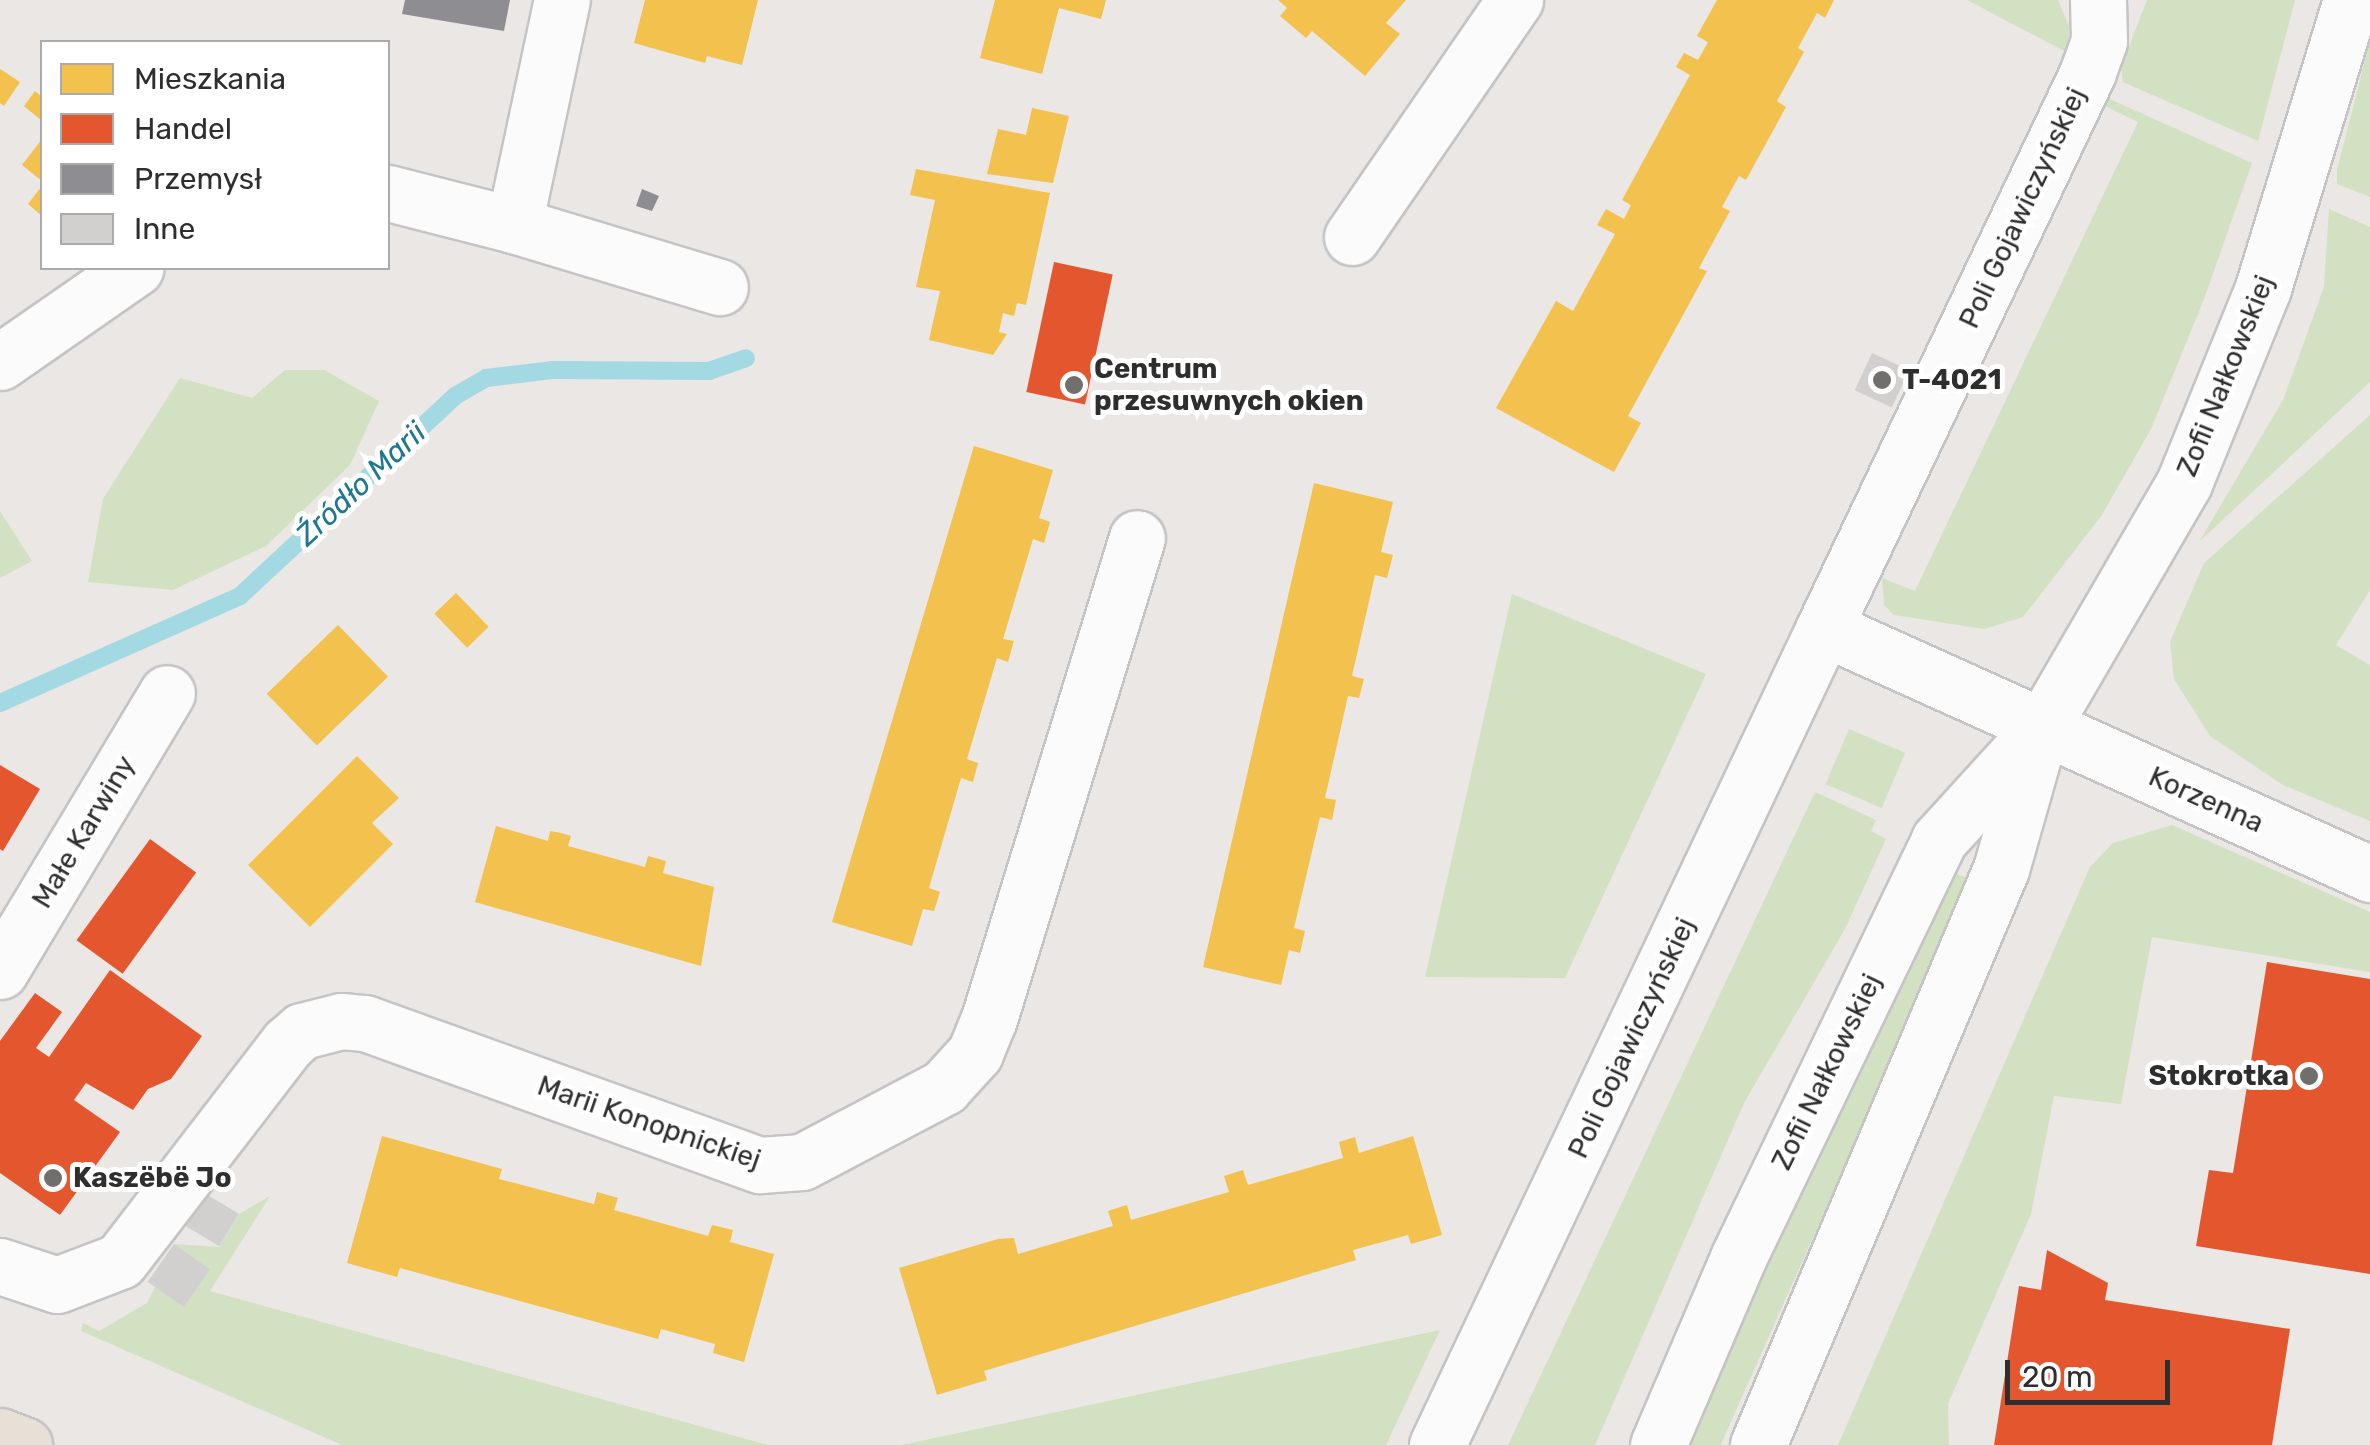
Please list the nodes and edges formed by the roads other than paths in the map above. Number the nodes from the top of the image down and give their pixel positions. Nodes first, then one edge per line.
1 (562, 0) edge
2 (1515, 0) edge
3 (2098, 0) edge
4 (2351, 0) edge
5 (390, 194) edge
6 (514, 225) junction
7 (1352, 237) dead end
8 (132, 270) edge
9 (720, 287) dead end
10 (0, 362) edge
11 (1137, 538) dead end
12 (1824, 628) junction
13 (167, 693) dead end
14 (2042, 727) junction
15 (2370, 874) edge
16 (0, 971) edge
17 (0, 1266) edge
18 (0, 1436) edge
19 (24, 1445) edge
20 (1437, 1445) edge
21 (1658, 1445) edge
22 (1758, 1445) edge

1 - 6 street
2 - 7 street
3 - 12 street, Poli Gojawiczyńskiej
4 - 14 street, Zofii Nałkowskiej
5 - 6 street
6 - 9 street
8 - 10 street
11 - 17 street, Marii Konopnickiej
12 - 14 street
12 - 20 street, Poli Gojawiczyńskiej
13 - 16 street, Małe Karwiny
14 - 15 street, Korzenna
14 - 21 street, Zofii Nałkowskiej
14 - 22 street, Zofii Nałkowskiej
18 - 19 main road

